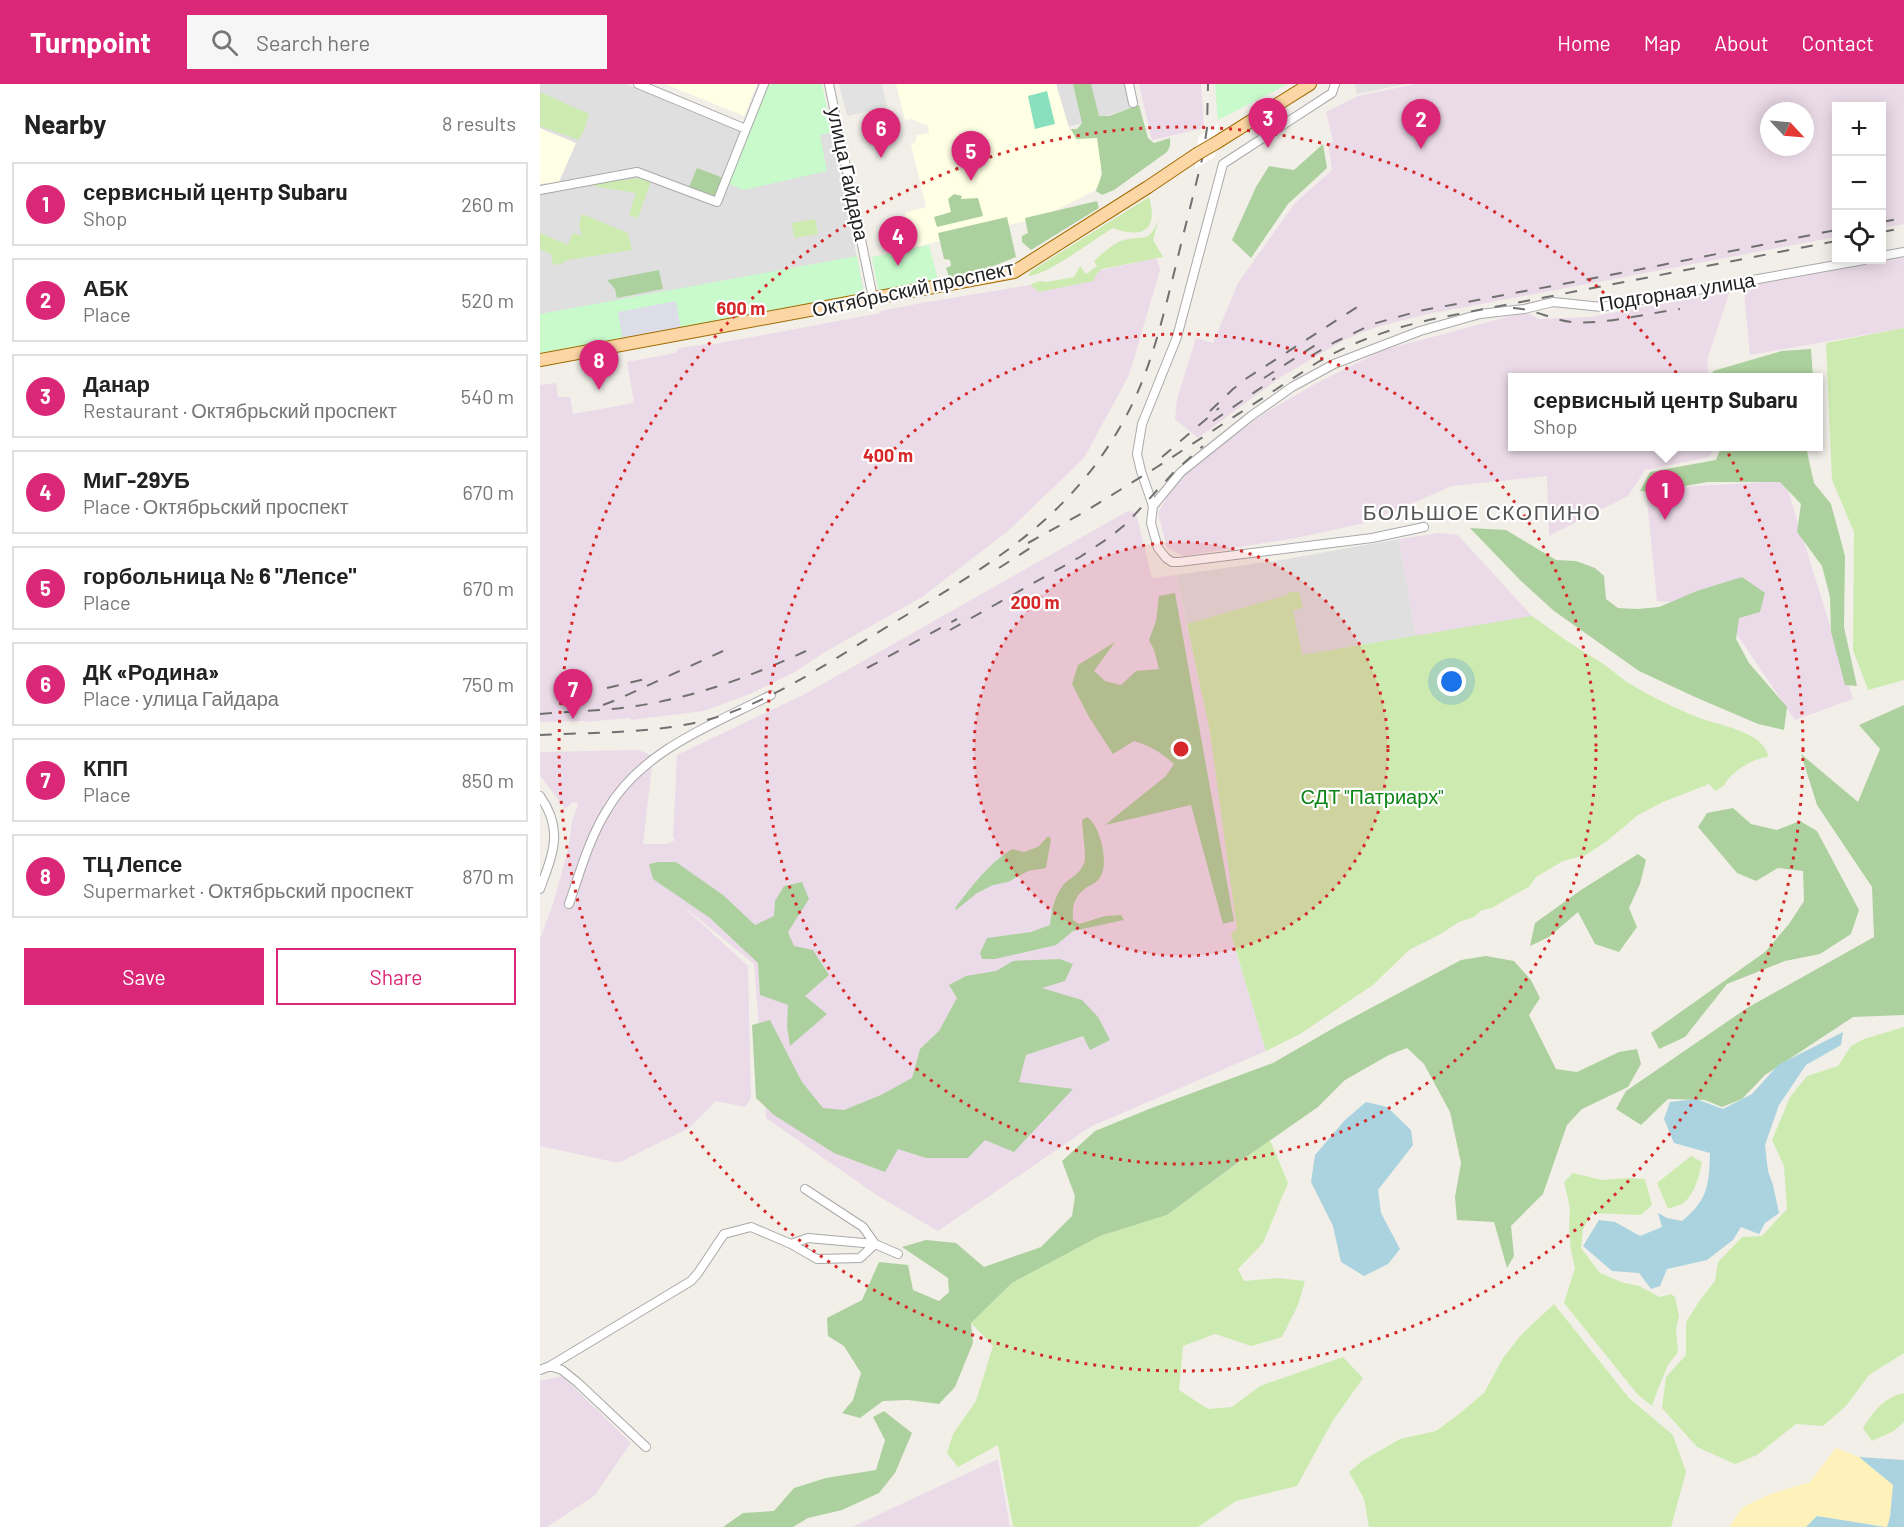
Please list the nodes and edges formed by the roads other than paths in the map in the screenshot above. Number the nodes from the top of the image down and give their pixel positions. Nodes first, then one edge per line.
1 (638, 84) edge
2 (764, 84) edge
3 (829, 84) edge
4 (1129, 84) edge
5 (1310, 84) edge
6 (1335, 84) edge
7 (1133, 103) dead end
8 (746, 129) junction
9 (540, 190) edge
10 (1904, 252) edge
11 (1886, 255) edge
12 (1842, 264) edge
13 (873, 298) junction
14 (540, 360) edge
15 (1153, 506) junction
16 (1424, 527) dead end
17 (771, 695) dead end
18 (540, 796) edge
19 (540, 889) edge
20 (569, 904) dead end
21 (805, 1189) dead end
22 (791, 1244) junction
23 (875, 1244) junction
24 (898, 1254) dead end
25 (550, 1366) junction
26 (540, 1370) edge
27 (646, 1447) dead end

1 - 8 street
2 - 8 street
3 - 13 street, улица Гайдара
4 - 7 street
5 - 13 main road, Октябрьский проспект, bridge
6 - 15 street
8 - 9 street
10 - 11 street
12 - 15 street, Подгорная улица
13 - 14 main road, Октябрьский проспект
15 - 16 street
17 - 20 street
18 - 19 street
21 - 23 street
22 - 23 street
22 - 23 street
22 - 25 street
23 - 24 street
25 - 26 street
25 - 27 street

